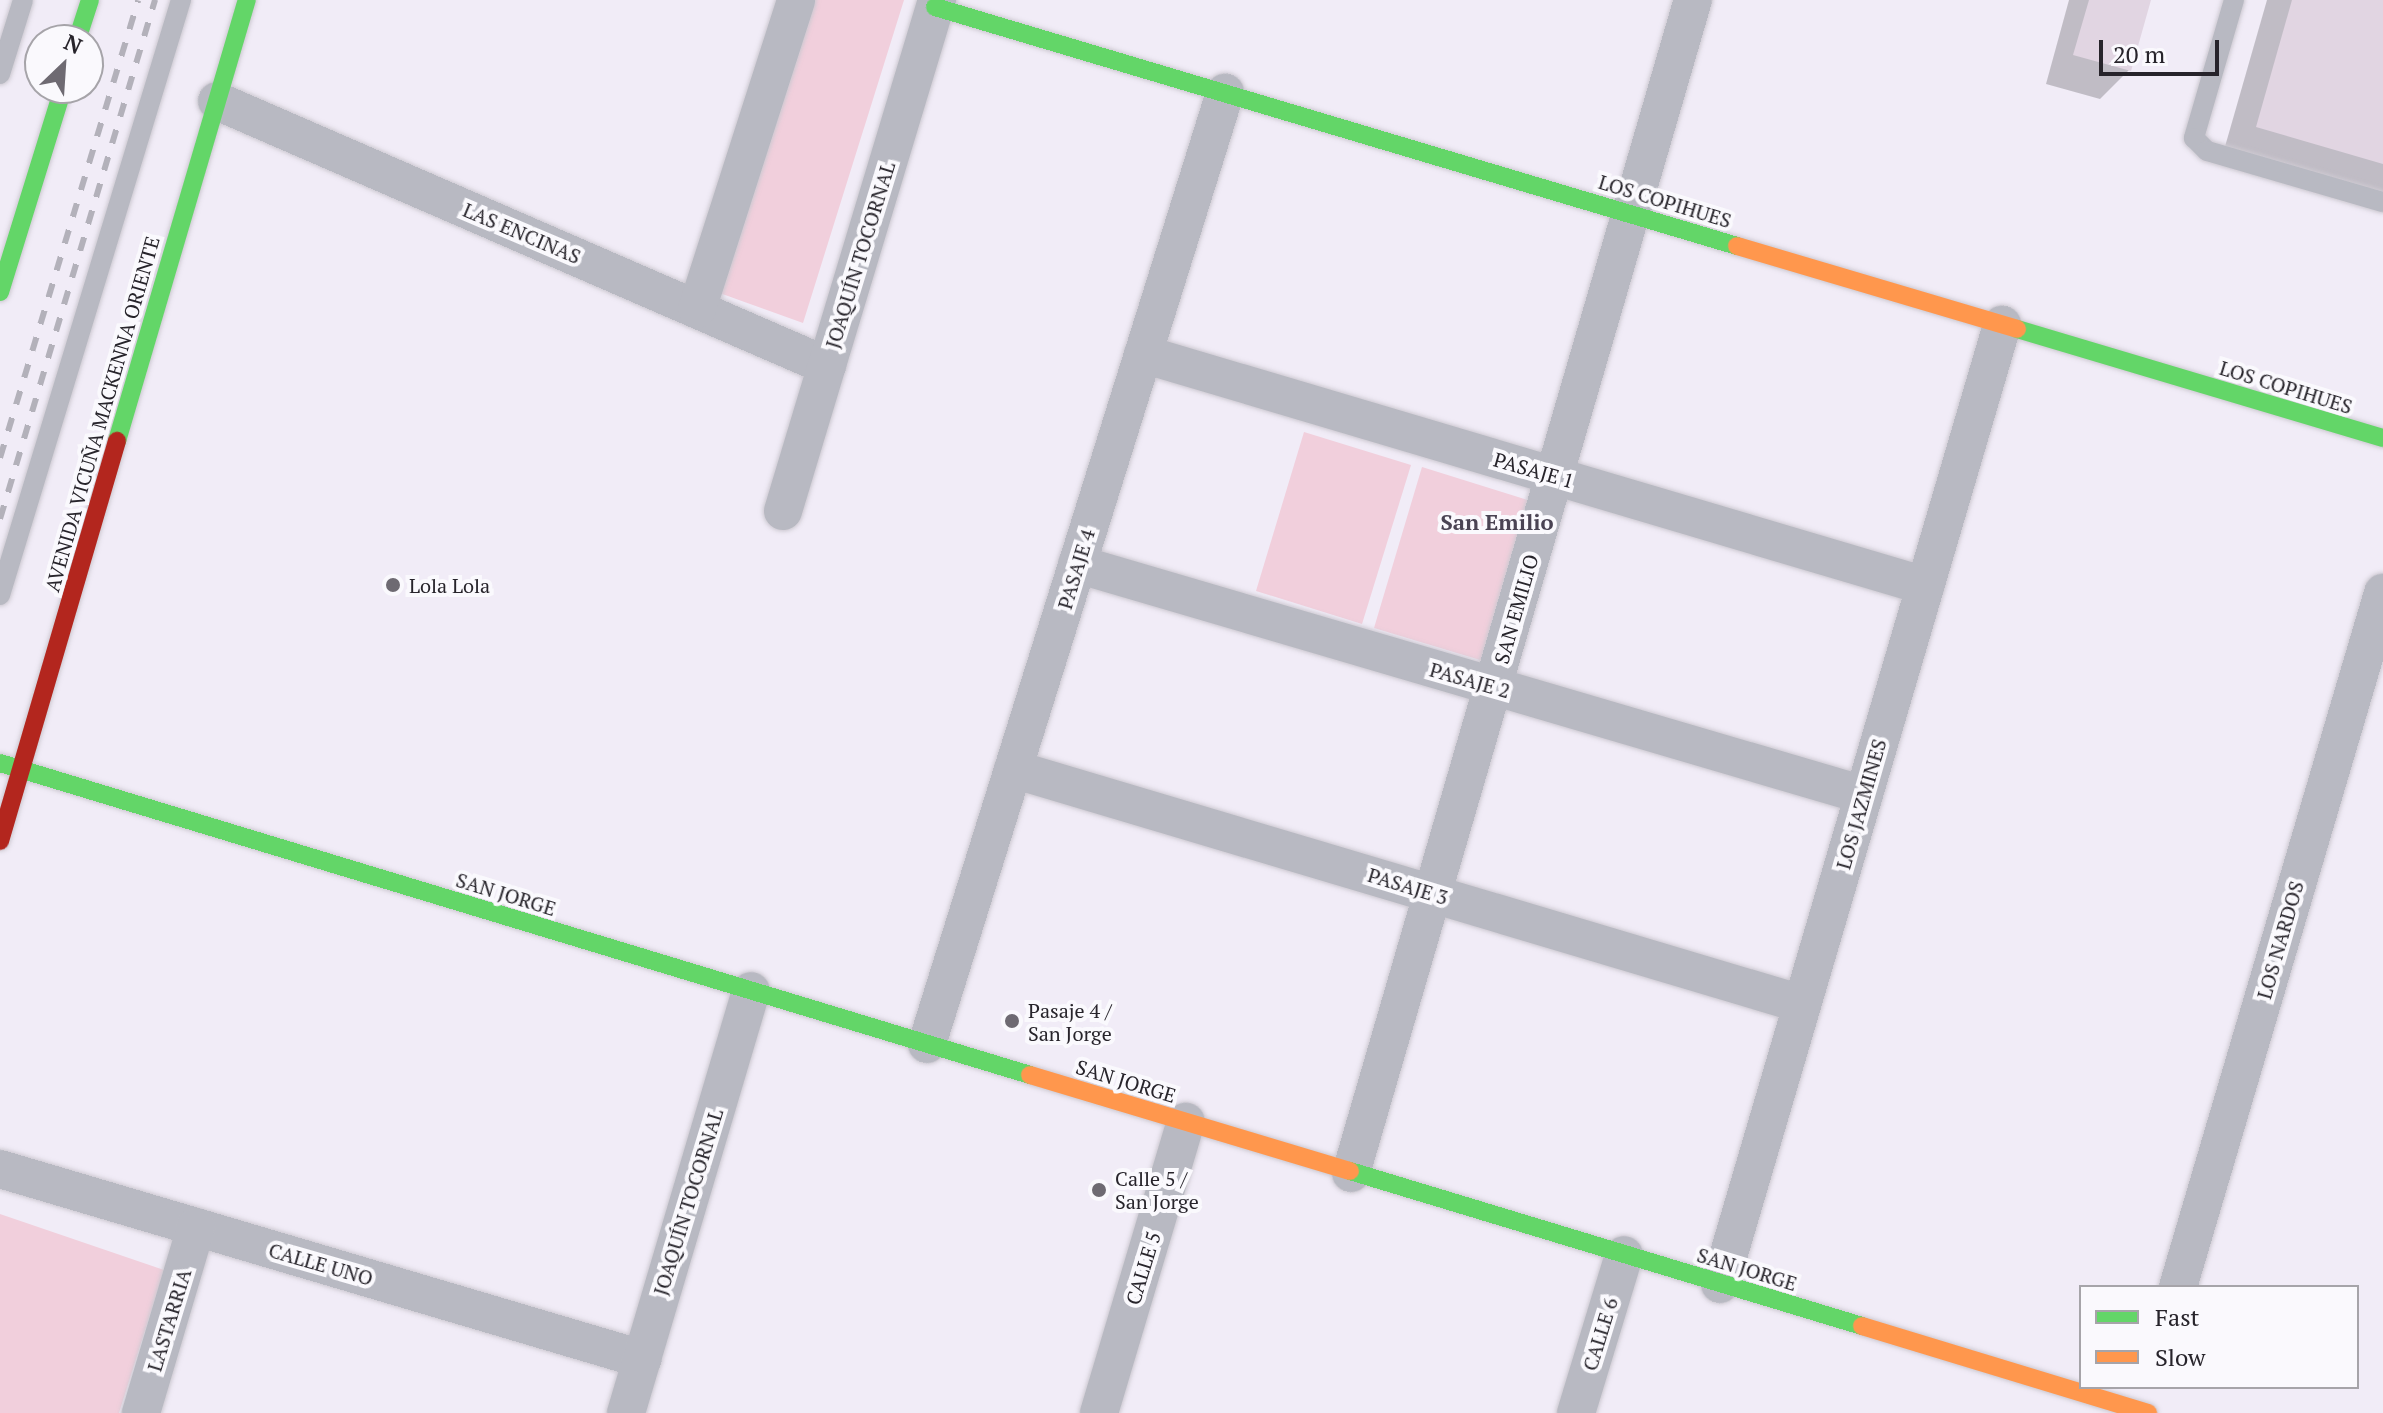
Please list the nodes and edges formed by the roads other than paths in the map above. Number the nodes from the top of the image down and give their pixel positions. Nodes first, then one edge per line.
1 (23, 0) edge
2 (90, 0) edge
3 (181, 0) edge
4 (247, 0) edge
5 (796, 0) edge
6 (1693, 0) edge
7 (2234, 0) edge
8 (936, 3) edge
9 (82, 24) edge
10 (0, 74) edge
11 (1225, 93) junction
12 (217, 101) junction
13 (58, 104) edge
14 (2383, 202) edge
15 (1631, 214) junction
16 (0, 292) edge
17 (697, 309) junction
18 (2002, 325) junction
19 (1143, 354) junction
20 (827, 366) junction
21 (2383, 438) edge
22 (1555, 476) junction
23 (783, 511) dead end
24 (1077, 564) junction
25 (1925, 586) junction
26 (2383, 593) edge
27 (0, 595) edge
28 (1493, 687) junction
29 (0, 763) edge
30 (1013, 769) junction
31 (21, 770) junction
32 (1864, 795) junction
33 (0, 841) edge
34 (1433, 894) junction
35 (751, 991) junction
36 (1802, 1004) junction
37 (927, 1044) junction
38 (1186, 1122) junction
39 (0, 1169) edge
40 (1351, 1173) junction
41 (196, 1227) junction
42 (1624, 1255) junction
43 (1720, 1284) junction
44 (2179, 1285) edge
45 (642, 1359) junction
46 (2058, 1400) edge
47 (2146, 1404) edge
48 (141, 1413) edge
49 (626, 1413) edge
50 (1099, 1413) edge
51 (1576, 1413) edge

1 - 10 lane
2 - 9 street
3 - 27 lane
4 - 12 street, AVENIDA VICUÑA MACKENNA ORIENTE
5 - 17 street
6 - 15 street, SAN EMILIO
7 - 14 lane
8 - 11 street, LOS COPIHUES
8 - 20 street, JOAQUÍN TOCORNAL
11 - 15 street, LOS COPIHUES
11 - 19 street, PASAJE 4
12 - 17 street, LAS ENCINAS
12 - 31 street, AVENIDA VICUÑA MACKENNA ORIENTE
13 - 16 street
15 - 18 street, LOS COPIHUES
15 - 22 street, SAN EMILIO
17 - 20 street, LAS ENCINAS
18 - 21 street, LOS COPIHUES
18 - 25 street, LOS JAZMINES
19 - 22 street, PASAJE 1
19 - 24 street, PASAJE 4
20 - 23 street, JOAQUÍN TOCORNAL
22 - 25 street, PASAJE 1
22 - 28 street, SAN EMILIO
24 - 28 street, PASAJE 2
24 - 30 street, PASAJE 4
25 - 32 street, LOS JAZMINES
26 - 44 street, LOS NARDOS
28 - 32 street, PASAJE 2
28 - 34 street, SAN EMILIO
29 - 31 street, SAN JORGE
30 - 34 street, PASAJE 3
30 - 37 street, PASAJE 4
31 - 33 street, AVENIDA VICUÑA MACKENNA ORIENTE
31 - 35 street, SAN JORGE
32 - 36 street, LOS JAZMINES
34 - 36 street, PASAJE 3
34 - 40 street, SAN EMILIO
35 - 37 street, SAN JORGE
35 - 45 street, JOAQUÍN TOCORNAL
36 - 43 street, LOS JAZMINES
37 - 38 street, SAN JORGE
38 - 40 street, SAN JORGE
38 - 50 street, CALLE 5
39 - 41 street, CALLE UNO
40 - 42 street, SAN JORGE
41 - 45 street, CALLE UNO
41 - 48 street, LASTARRIA
42 - 43 street, SAN JORGE
42 - 51 street, CALLE 6
43 - 46 street, SAN JORGE
45 - 49 street, JOAQUÍN TOCORNAL
46 - 47 street, SAN JORGE

